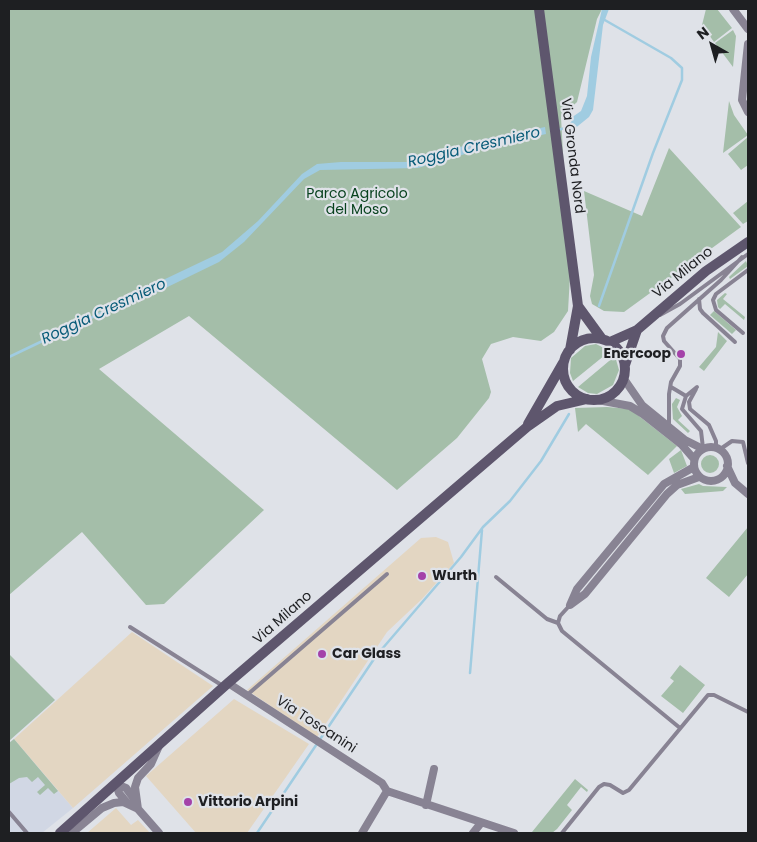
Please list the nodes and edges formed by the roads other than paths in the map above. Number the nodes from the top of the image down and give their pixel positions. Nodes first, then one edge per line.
1 (539, 9) edge
2 (733, 9) edge
3 (748, 30) edge
4 (748, 44) edge
5 (748, 112) edge
6 (748, 242) edge
7 (748, 254) edge
8 (742, 257) junction
9 (748, 270) edge
10 (698, 299) junction
11 (578, 306) junction
12 (650, 317) junction
13 (637, 330) junction
14 (743, 333) dead end
15 (606, 341) junction
16 (735, 342) dead end
17 (570, 350) junction
18 (564, 361) junction
19 (625, 365) junction
20 (624, 379) junction
21 (670, 387) junction
22 (686, 396) junction
23 (587, 400) junction
24 (598, 400) junction
25 (527, 427) junction
26 (670, 427) junction
27 (703, 437) junction
28 (694, 445) junction
29 (703, 449) junction
30 (717, 449) junction
31 (694, 463) junction
32 (748, 463) edge
33 (727, 466) junction
34 (699, 477) junction
35 (716, 480) junction
36 (735, 483) junction
37 (748, 494) edge
38 (632, 523) junction
39 (639, 529) junction
40 (613, 545) junction
41 (620, 552) junction
42 (387, 574) dead end
43 (496, 577) dead end
44 (570, 605) junction
45 (558, 623) junction
46 (130, 626) dead end
47 (226, 685) junction
48 (246, 696) junction
49 (748, 712) edge
50 (680, 728) junction
51 (159, 746) junction
52 (434, 769) dead end
53 (116, 784) junction
54 (387, 791) junction
55 (135, 805) junction
56 (426, 805) junction
57 (9, 812) edge
58 (481, 823) junction
59 (27, 833) edge
60 (60, 833) edge
61 (72, 833) edge
62 (159, 833) edge
63 (362, 833) edge
64 (473, 833) edge
65 (514, 833) edge
66 (562, 833) edge

1 - 11 main road, Via Gronda Nord
2 - 3 street
4 - 5 street
6 - 12 main road, Via Milano
7 - 8 lane
8 - 10 lane
8 - 12 lane
9 - 14 lane
10 - 16 lane
10 - 21 lane
11 - 15 main road, Via Gronda Nord
11 - 17 main road, Via Gronda Nord
12 - 13 main road, Via Milano
13 - 15 main road, Via Milano
13 - 19 main road, Via Milano
15 - 17 main road, Via Milano
15 - 19 main road
17 - 18 main road, Via Milano
18 - 23 main road
18 - 25 main road, Via Milano
19 - 20 main road, Via Milano
20 - 24 main road
20 - 26 street
21 - 22 lane
21 - 26 lane
22 - 27 lane
22 - 30 lane
23 - 24 main road, Via Milano
23 - 25 main road, Via Milano
24 - 31 street
25 - 47 main road, Via Milano
26 - 28 street
27 - 28 lane
27 - 29 lane
28 - 29 street
29 - 30 street
29 - 31 street
30 - 32 lane
30 - 33 street
31 - 34 street
31 - 38 street
33 - 35 street
33 - 36 street
34 - 35 street
34 - 39 street
35 - 36 street
36 - 37 street
38 - 39 street
38 - 40 street
39 - 41 street
40 - 41 street
40 - 44 street
41 - 44 street
42 - 48 lane
43 - 45 lane
44 - 45 lane
45 - 50 lane
46 - 47 lane
47 - 48 street, Via Toscanini
47 - 51 main road, Via Milano
48 - 54 street, Via Toscanini
49 - 50 lane
50 - 66 lane
51 - 53 main road, Via Milano
51 - 55 street
52 - 56 street
53 - 55 street
53 - 60 main road, Via Milano
54 - 56 street, Via Toscanini
54 - 63 street
55 - 61 street
55 - 62 street
56 - 58 street, Via Toscanini
57 - 59 lane
58 - 64 street
58 - 65 street, Via Toscanini

